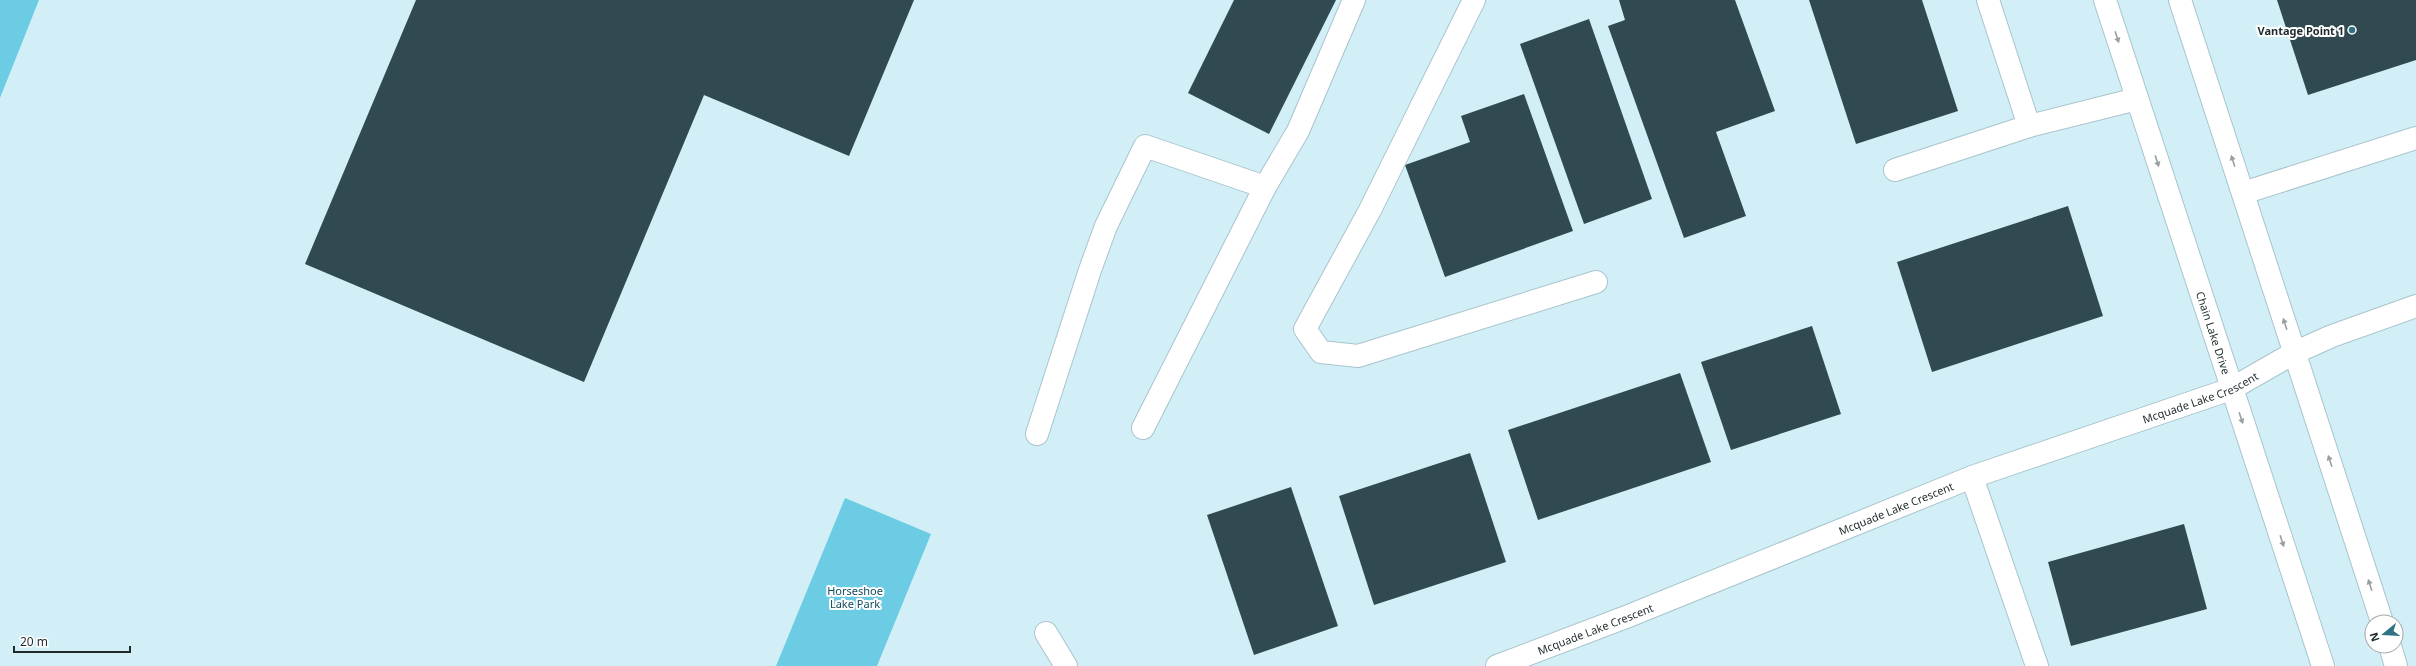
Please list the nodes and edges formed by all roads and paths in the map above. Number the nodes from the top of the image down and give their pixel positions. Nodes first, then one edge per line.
1 (1354, 0) edge
2 (1474, 0) edge
3 (1988, 0) edge
4 (2105, 0) edge
5 (2180, 0) edge
6 (2137, 99) junction
7 (2029, 126) junction
8 (2416, 138) edge
9 (1895, 170) dead end
10 (1265, 187) junction
11 (2243, 193) junction
12 (1596, 282) dead end
13 (2416, 306) edge
14 (2294, 353) junction
15 (2231, 389) junction
16 (1143, 428) dead end
17 (1038, 434) dead end
18 (1972, 477) junction
19 (2379, 614) edge
20 (1046, 633) dead end
21 (2392, 654) edge
22 (1066, 666) edge
23 (1497, 666) edge
24 (2037, 666) edge
25 (2323, 666) edge
26 (2396, 666) edge

1 - 10 street
2 - 12 street
3 - 7 street
4 -> 6 street, Chain Lake Drive
11 -> 5 street
6 - 7 street
6 -> 15 street, Chain Lake Drive
7 - 9 street
8 - 11 street
10 - 16 street
10 - 17 street
14 -> 11 street
13 - 14 street, Mcquade Lake Crescent
14 - 15 street, Mcquade Lake Crescent
19 -> 14 street
15 - 18 street, Mcquade Lake Crescent
15 -> 25 street, Chain Lake Drive
18 - 23 street, Mcquade Lake Crescent
18 - 24 street
20 - 22 street
21 - 26 street

